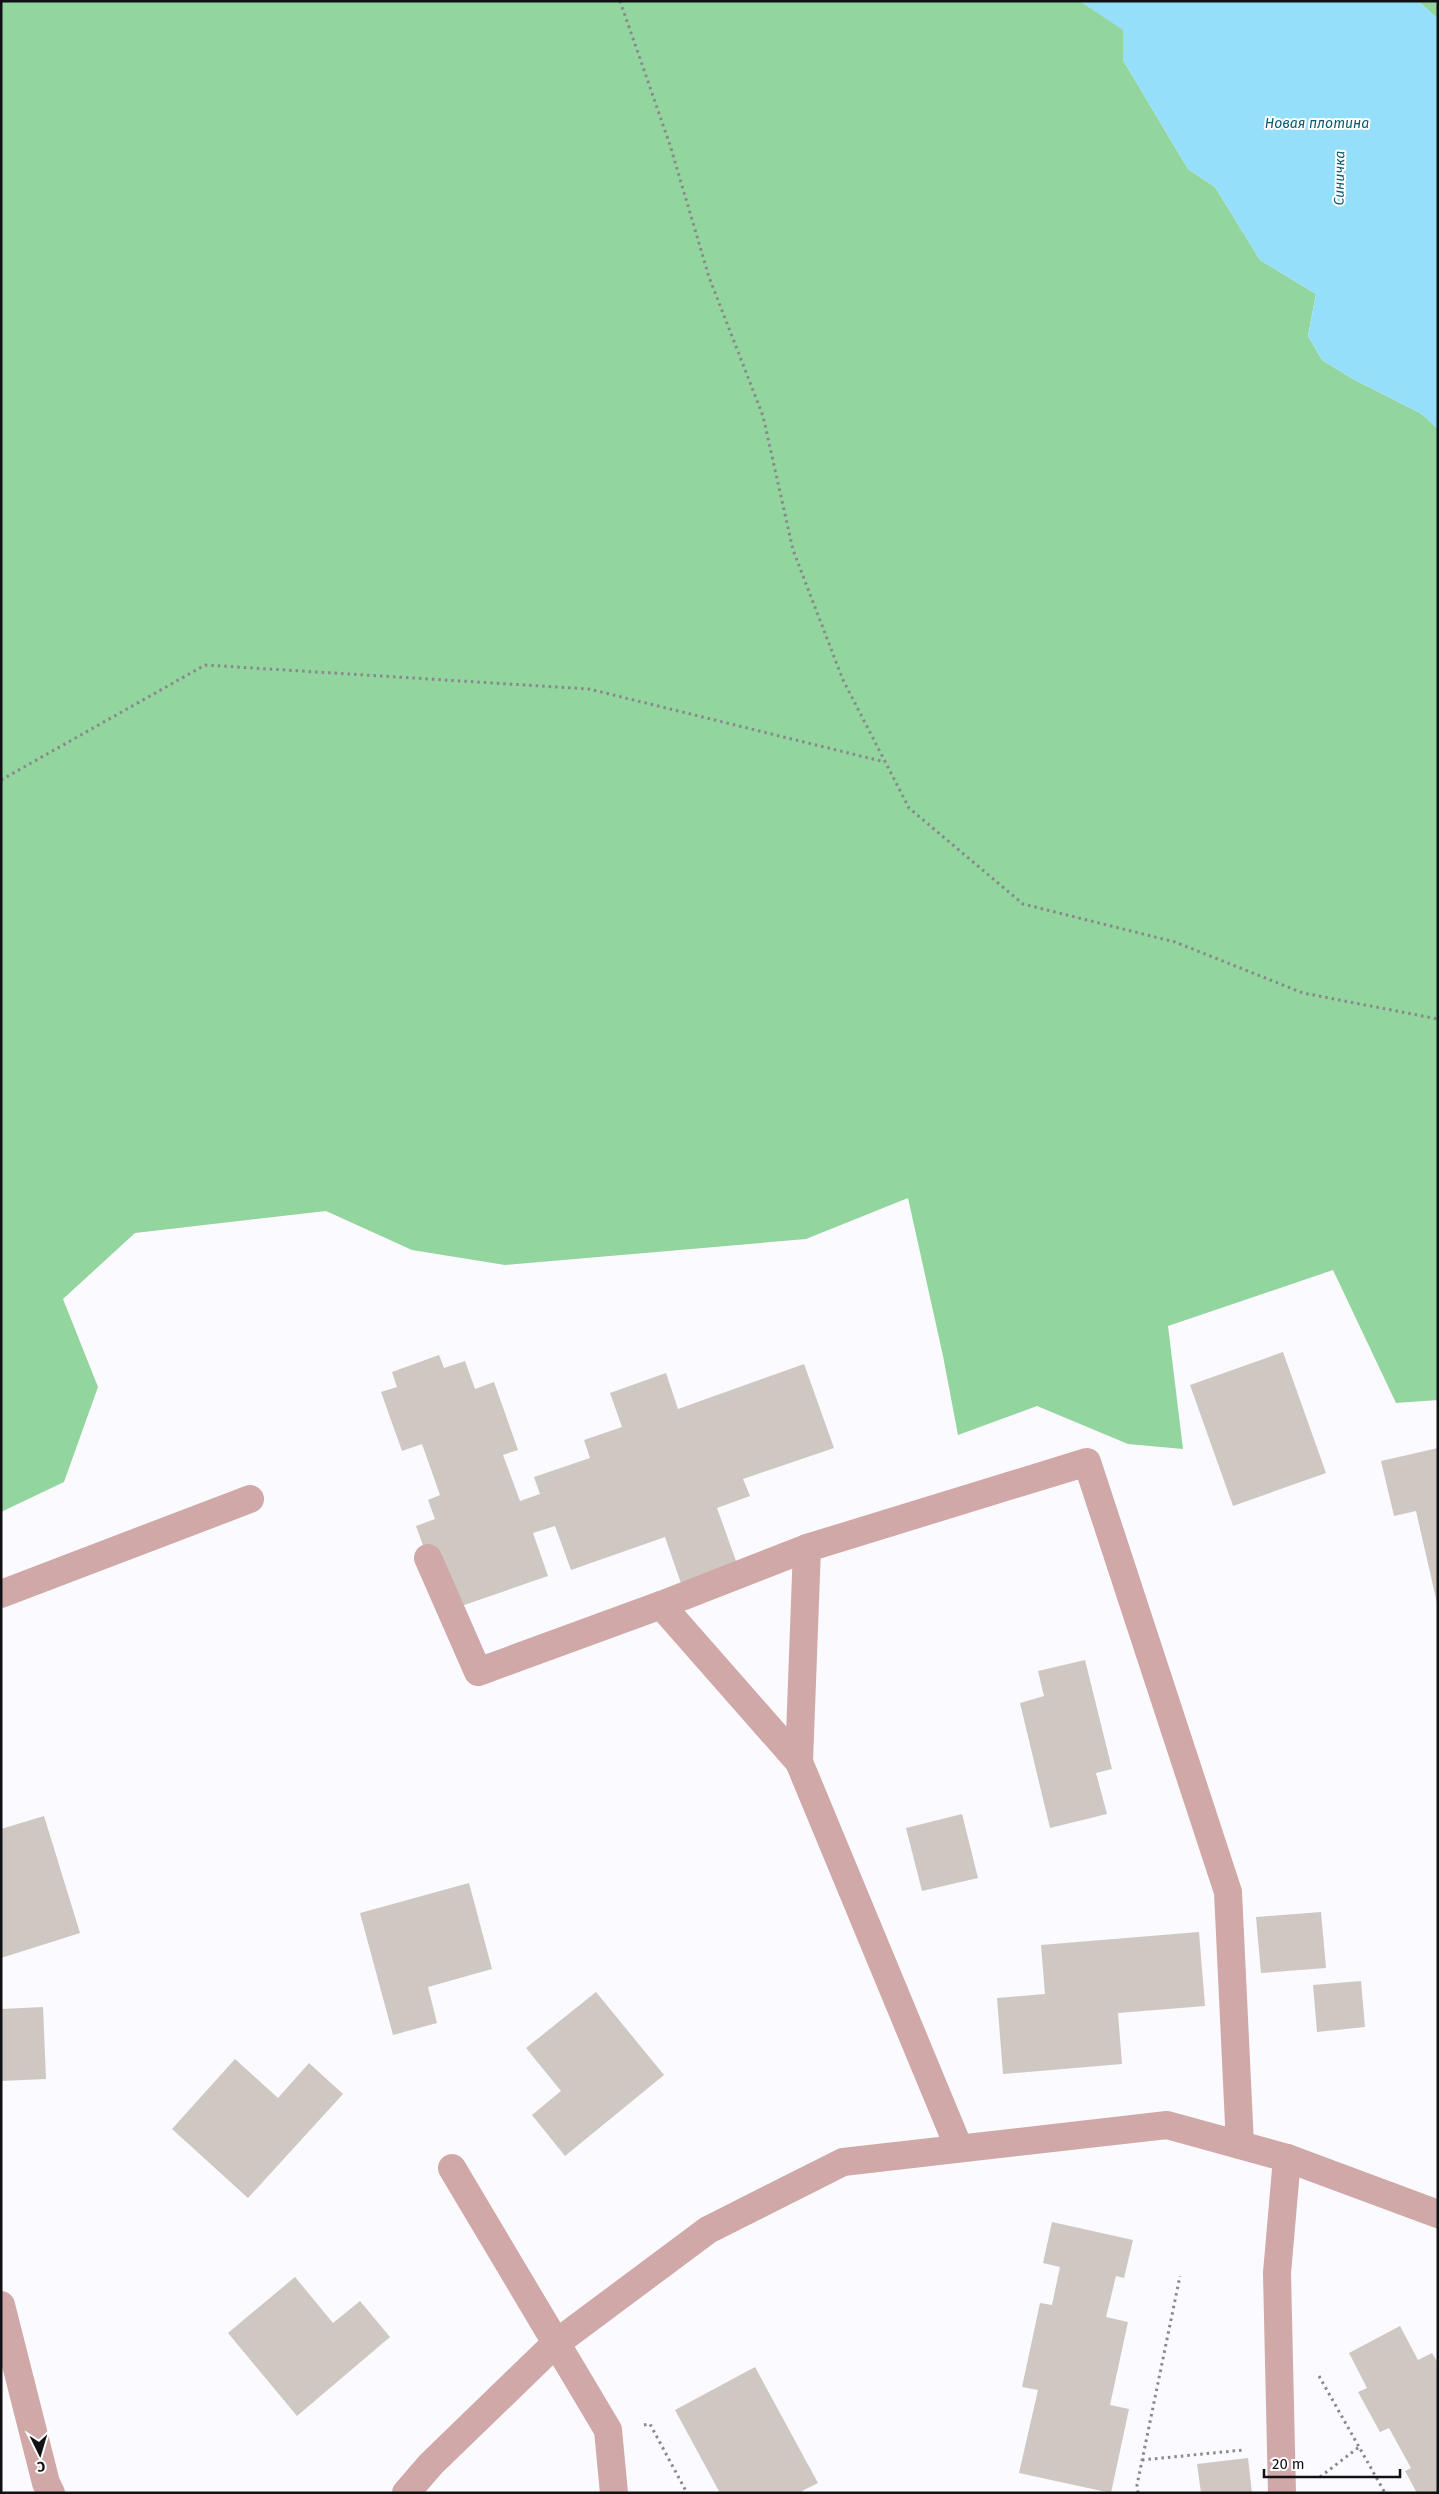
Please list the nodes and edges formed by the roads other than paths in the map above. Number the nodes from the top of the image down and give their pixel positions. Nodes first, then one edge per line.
1 (250, 1499) dead end
2 (807, 1548) junction
3 (428, 1558) dead end
4 (1, 1594) edge
5 (660, 1605) junction
6 (799, 1762) junction
7 (1240, 2145) junction
8 (959, 2148) junction
9 (1287, 2158) junction
10 (452, 2168) dead end
11 (1438, 2214) edge
12 (1, 2305) edge
13 (555, 2344) junction
14 (51, 2493) edge
15 (406, 2493) edge
16 (614, 2493) edge
17 (1282, 2493) edge

1 - 4 lane
2 - 5 lane
2 - 6 lane
2 - 7 lane
3 - 5 lane
5 - 6 lane
6 - 8 lane
7 - 8 lane
7 - 9 lane
8 - 13 lane
9 - 11 lane
9 - 17 lane
10 - 13 lane
12 - 14 lane
13 - 15 lane
13 - 16 lane

